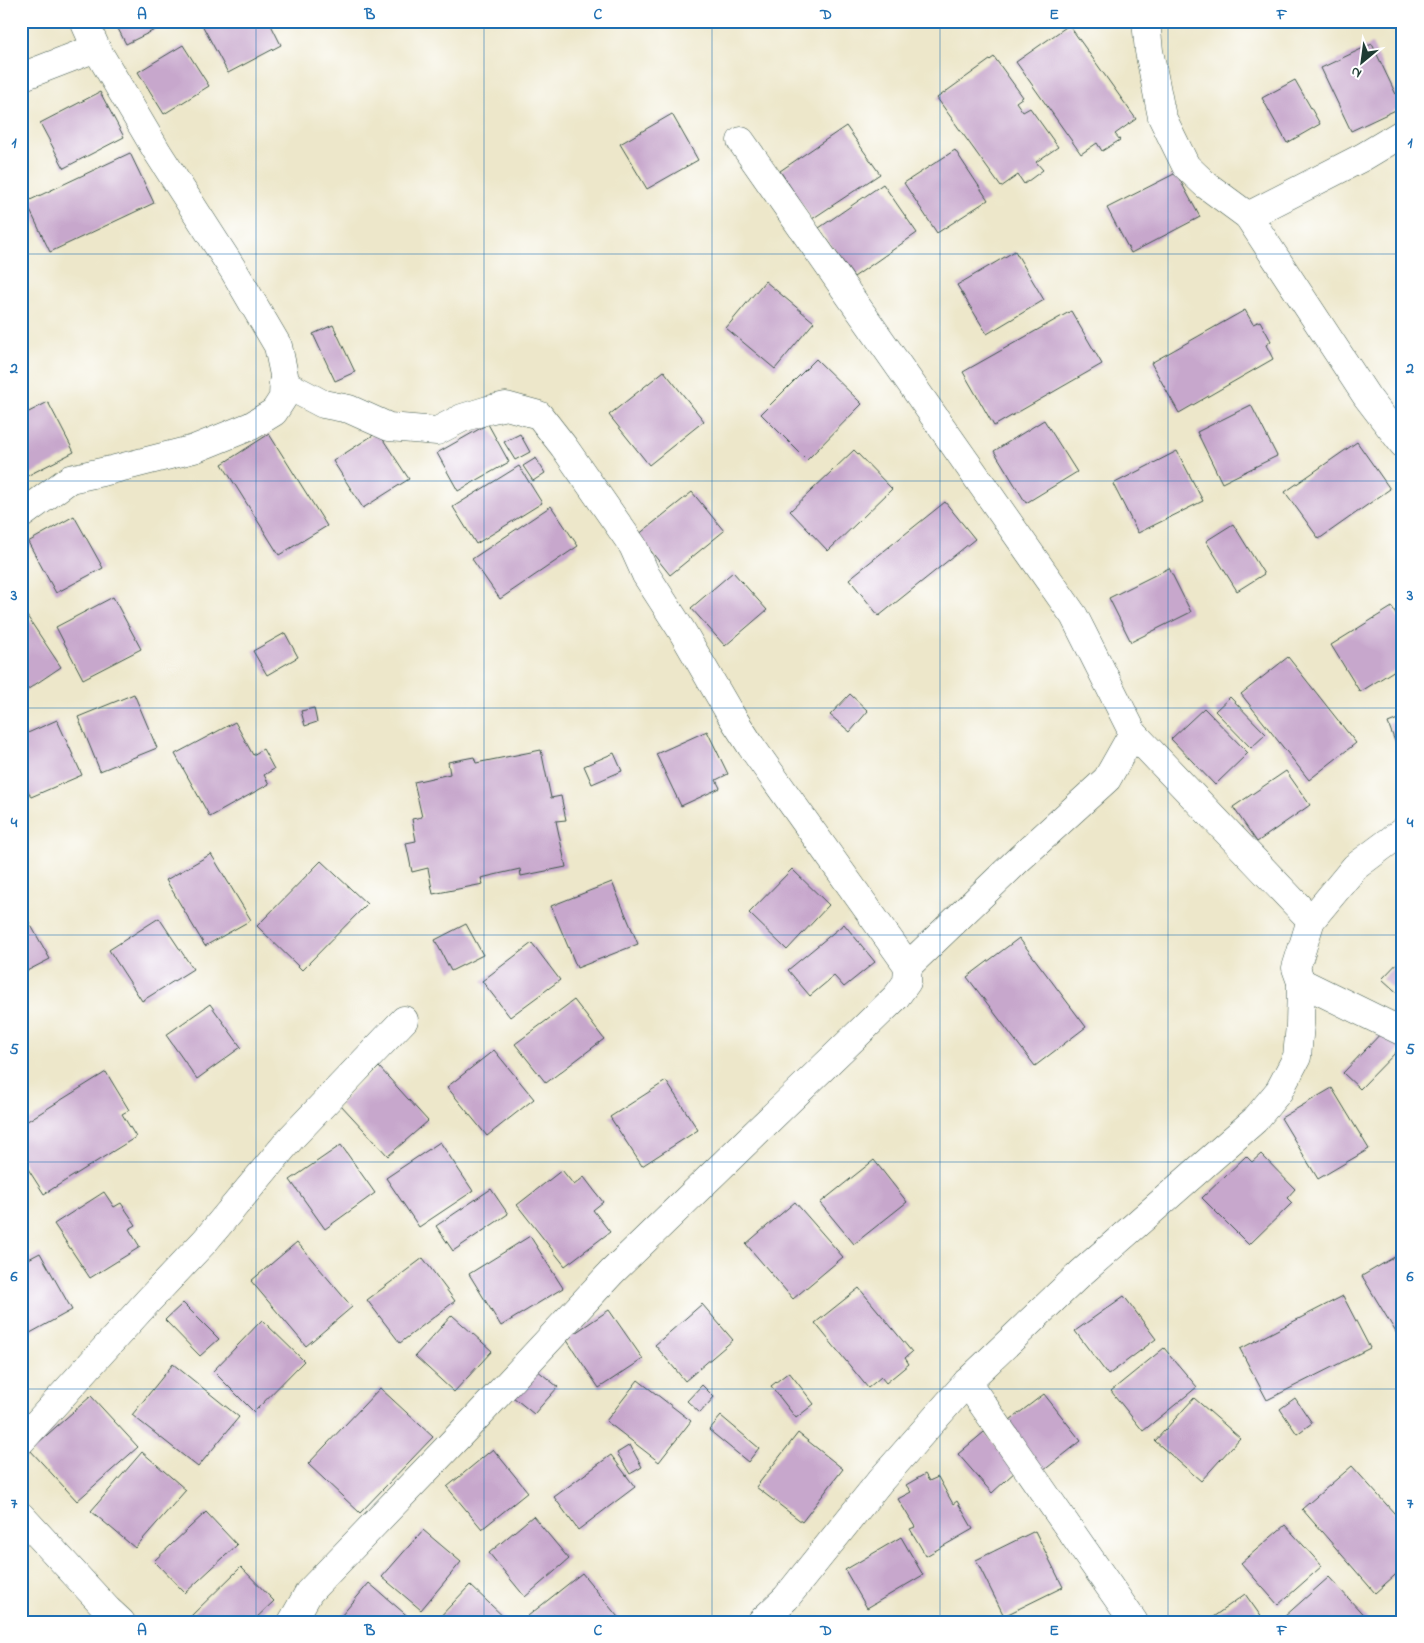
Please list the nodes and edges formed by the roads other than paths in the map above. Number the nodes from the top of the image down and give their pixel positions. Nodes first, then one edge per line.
1 (84, 21) edge
2 (1146, 21) edge
3 (96, 48) junction
4 (21, 77) edge
5 (1403, 134) edge
6 (741, 141) dead end
7 (1248, 216) junction
8 (284, 384) junction
9 (1403, 444) edge
10 (21, 515) edge
11 (1132, 734) junction
12 (1403, 832) edge
13 (1311, 920) junction
14 (908, 966) junction
15 (1301, 982) junction
16 (404, 1020) dead end
17 (1403, 1032) edge
18 (967, 1382) junction
19 (21, 1442) edge
20 (21, 1516) edge
21 (121, 1622) edge
22 (292, 1622) edge
23 (761, 1622) edge
24 (1134, 1622) edge

1 - 3 street
2 - 7 street
3 - 4 street
3 - 8 street
5 - 7 street
6 - 11 street
7 - 9 street
8 - 10 street
8 - 14 street
11 - 13 street
11 - 14 street
12 - 13 street
13 - 15 street
14 - 22 street
15 - 17 street
15 - 18 street
16 - 19 street
18 - 23 street
18 - 24 street
20 - 21 street

